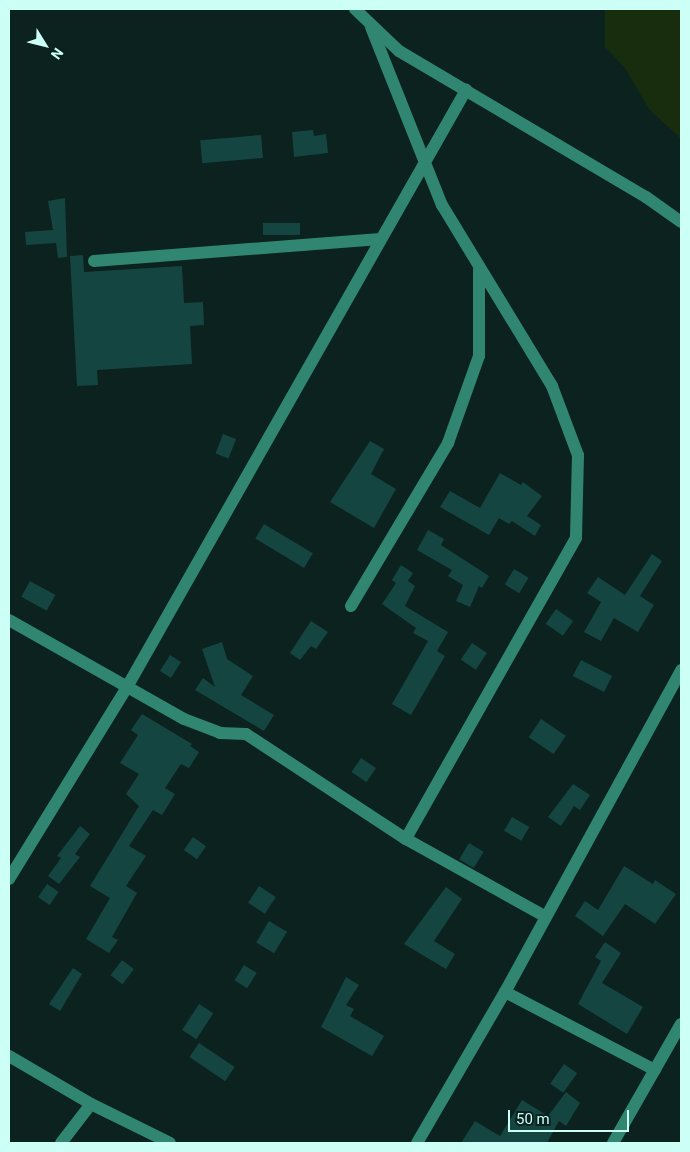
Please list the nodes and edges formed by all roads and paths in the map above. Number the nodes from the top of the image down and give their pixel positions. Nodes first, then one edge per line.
1 (355, 9) edge
2 (371, 27) junction
3 (466, 90) junction
4 (425, 161) junction
5 (681, 222) edge
6 (380, 239) junction
7 (94, 261) dead end
8 (479, 269) junction
9 (351, 606) dead end
10 (9, 620) edge
11 (681, 670) edge
12 (128, 687) junction
13 (406, 839) junction
14 (9, 879) edge
15 (546, 917) junction
16 (505, 992) junction
17 (681, 1024) edge
18 (9, 1056) edge
19 (655, 1070) junction
20 (91, 1104) junction
21 (61, 1143) edge
22 (170, 1143) edge
23 (417, 1143) edge
24 (613, 1143) edge

1 - 2 street
2 - 3 street
2 - 4 street
3 - 4 street
3 - 5 street
4 - 6 street
4 - 8 street
6 - 7 street
6 - 12 street
8 - 9 street
8 - 13 street
10 - 12 street
11 - 15 street
12 - 13 street
12 - 14 street
13 - 15 street
15 - 16 street
16 - 19 street
16 - 23 street
17 - 19 street
18 - 20 street
19 - 24 street
20 - 21 street
20 - 22 street

